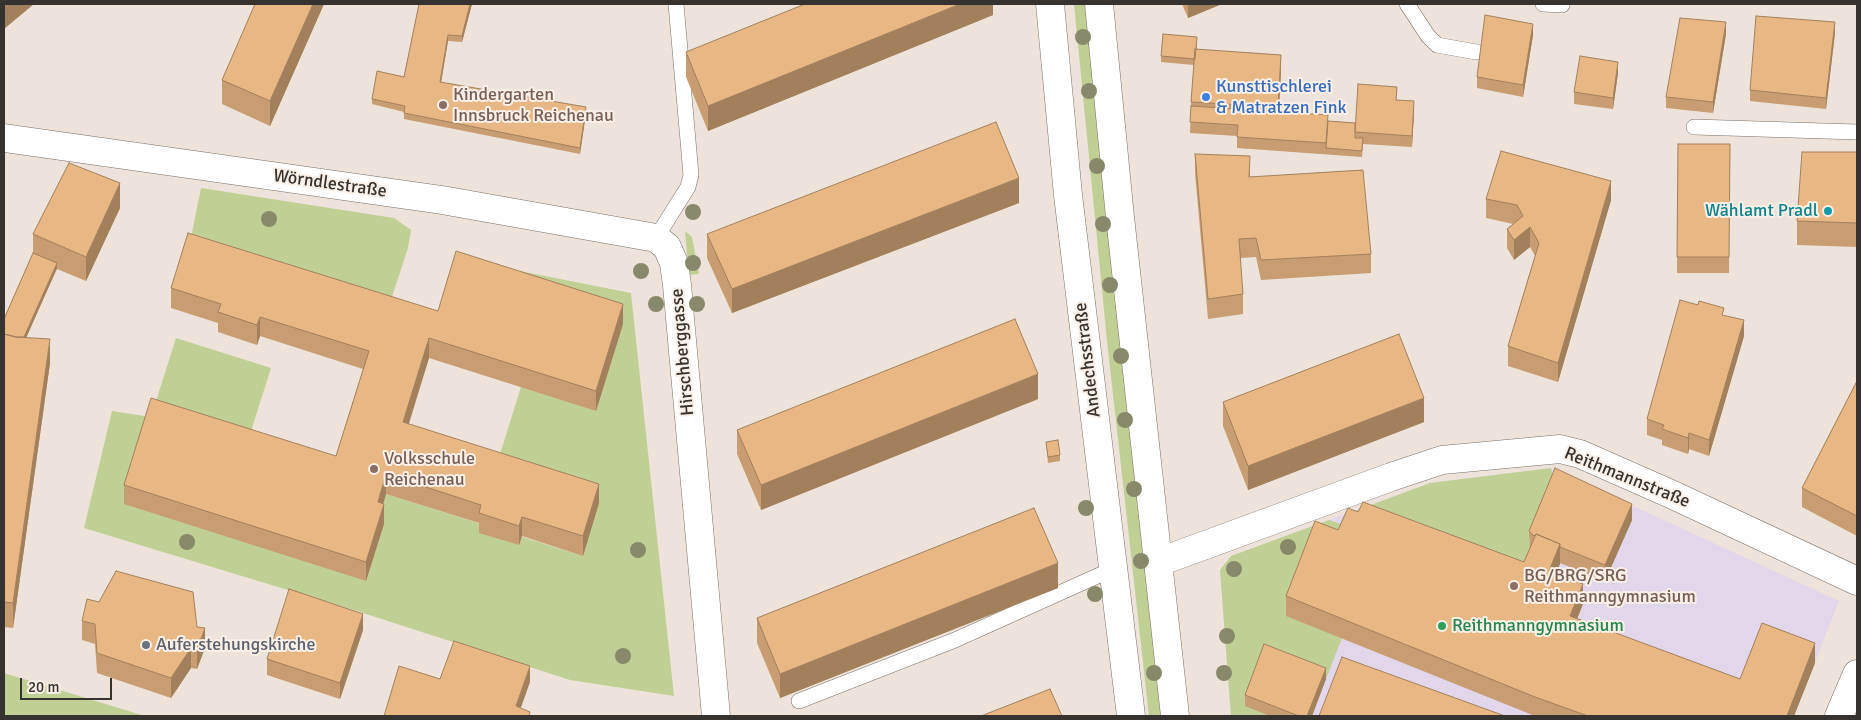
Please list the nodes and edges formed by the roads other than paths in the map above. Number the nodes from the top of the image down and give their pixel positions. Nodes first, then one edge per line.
1 (676, 4) edge
2 (1050, 4) edge
3 (1099, 4) edge
4 (1407, 4) edge
5 (1542, 4) edge
6 (1562, 5) edge
7 (1476, 52) dead end
8 (1694, 127) dead end
9 (1857, 132) edge
10 (4, 138) edge
11 (656, 238) junction
12 (1159, 562) junction
13 (1113, 568) junction
14 (1857, 581) edge
15 (1857, 674) edge
16 (799, 701) dead end
17 (716, 716) edge
18 (1131, 716) edge
19 (1175, 716) edge
20 (1839, 716) edge

1 - 11 lane
2 - 13 street, Andechsstraße
3 - 12 street
4 - 7 lane
5 - 6 lane
8 - 9 lane
10 - 11 street, Wörndlestraße
11 - 17 street, Hirschberggasse
12 - 14 street, Reithmannstraße
12 - 19 street
13 - 16 lane
13 - 18 street, Andechsstraße
15 - 20 street

